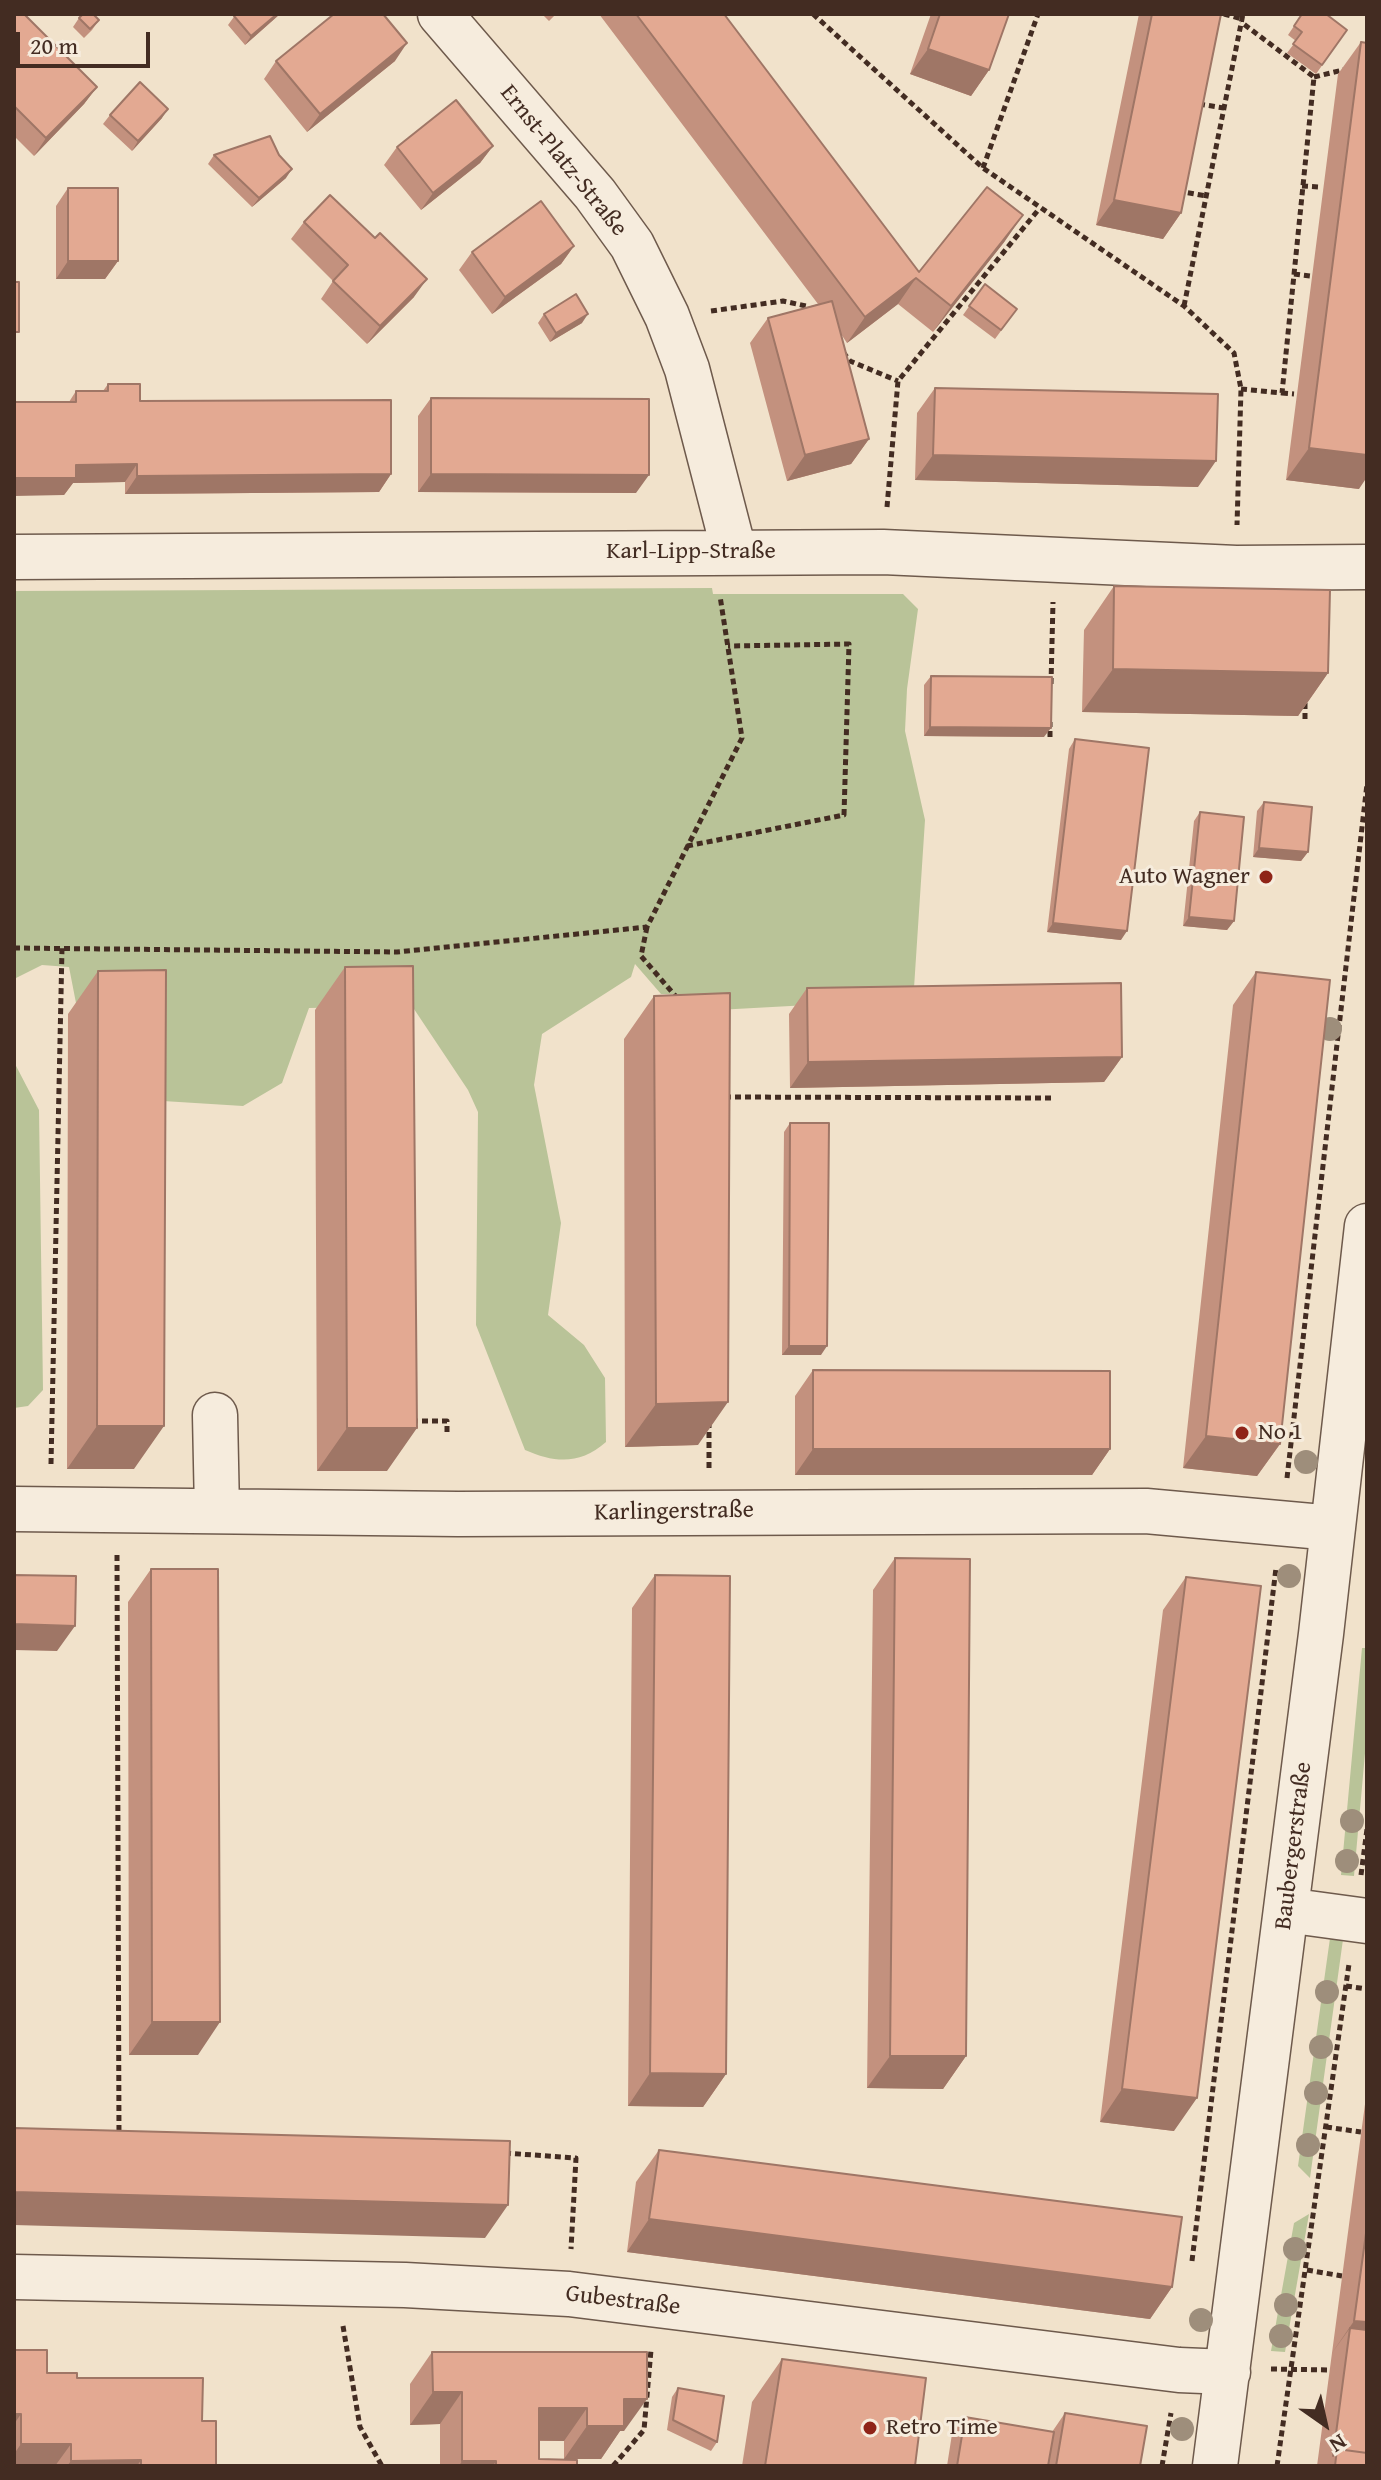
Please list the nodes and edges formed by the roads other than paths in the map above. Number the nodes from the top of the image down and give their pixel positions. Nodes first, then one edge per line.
1 (440, 14) edge
2 (723, 551) junction
3 (14, 557) edge
4 (1367, 567) edge
5 (1367, 1226) edge
6 (1362, 1308) edge
7 (215, 1415) dead end
8 (14, 1509) edge
9 (217, 1511) junction
10 (1333, 1528) junction
11 (1286, 1910) junction
12 (1361, 1920) edge
13 (14, 2277) edge
14 (1228, 2372) junction
15 (1215, 2466) edge

1 - 2 street, Ernst-Platz-Straße
2 - 3 street, Karl-Lipp-Straße
2 - 4 street, Karl-Lipp-Straße
5 - 6 street, Baubergerstraße
6 - 10 street, Baubergerstraße
7 - 9 street
8 - 9 street, Karlingerstraße
9 - 10 street, Karlingerstraße
10 - 11 street, Baubergerstraße
11 - 12 street
11 - 14 street, Baubergerstraße
13 - 14 street, Gubestraße
14 - 15 street, Baubergerstraße

